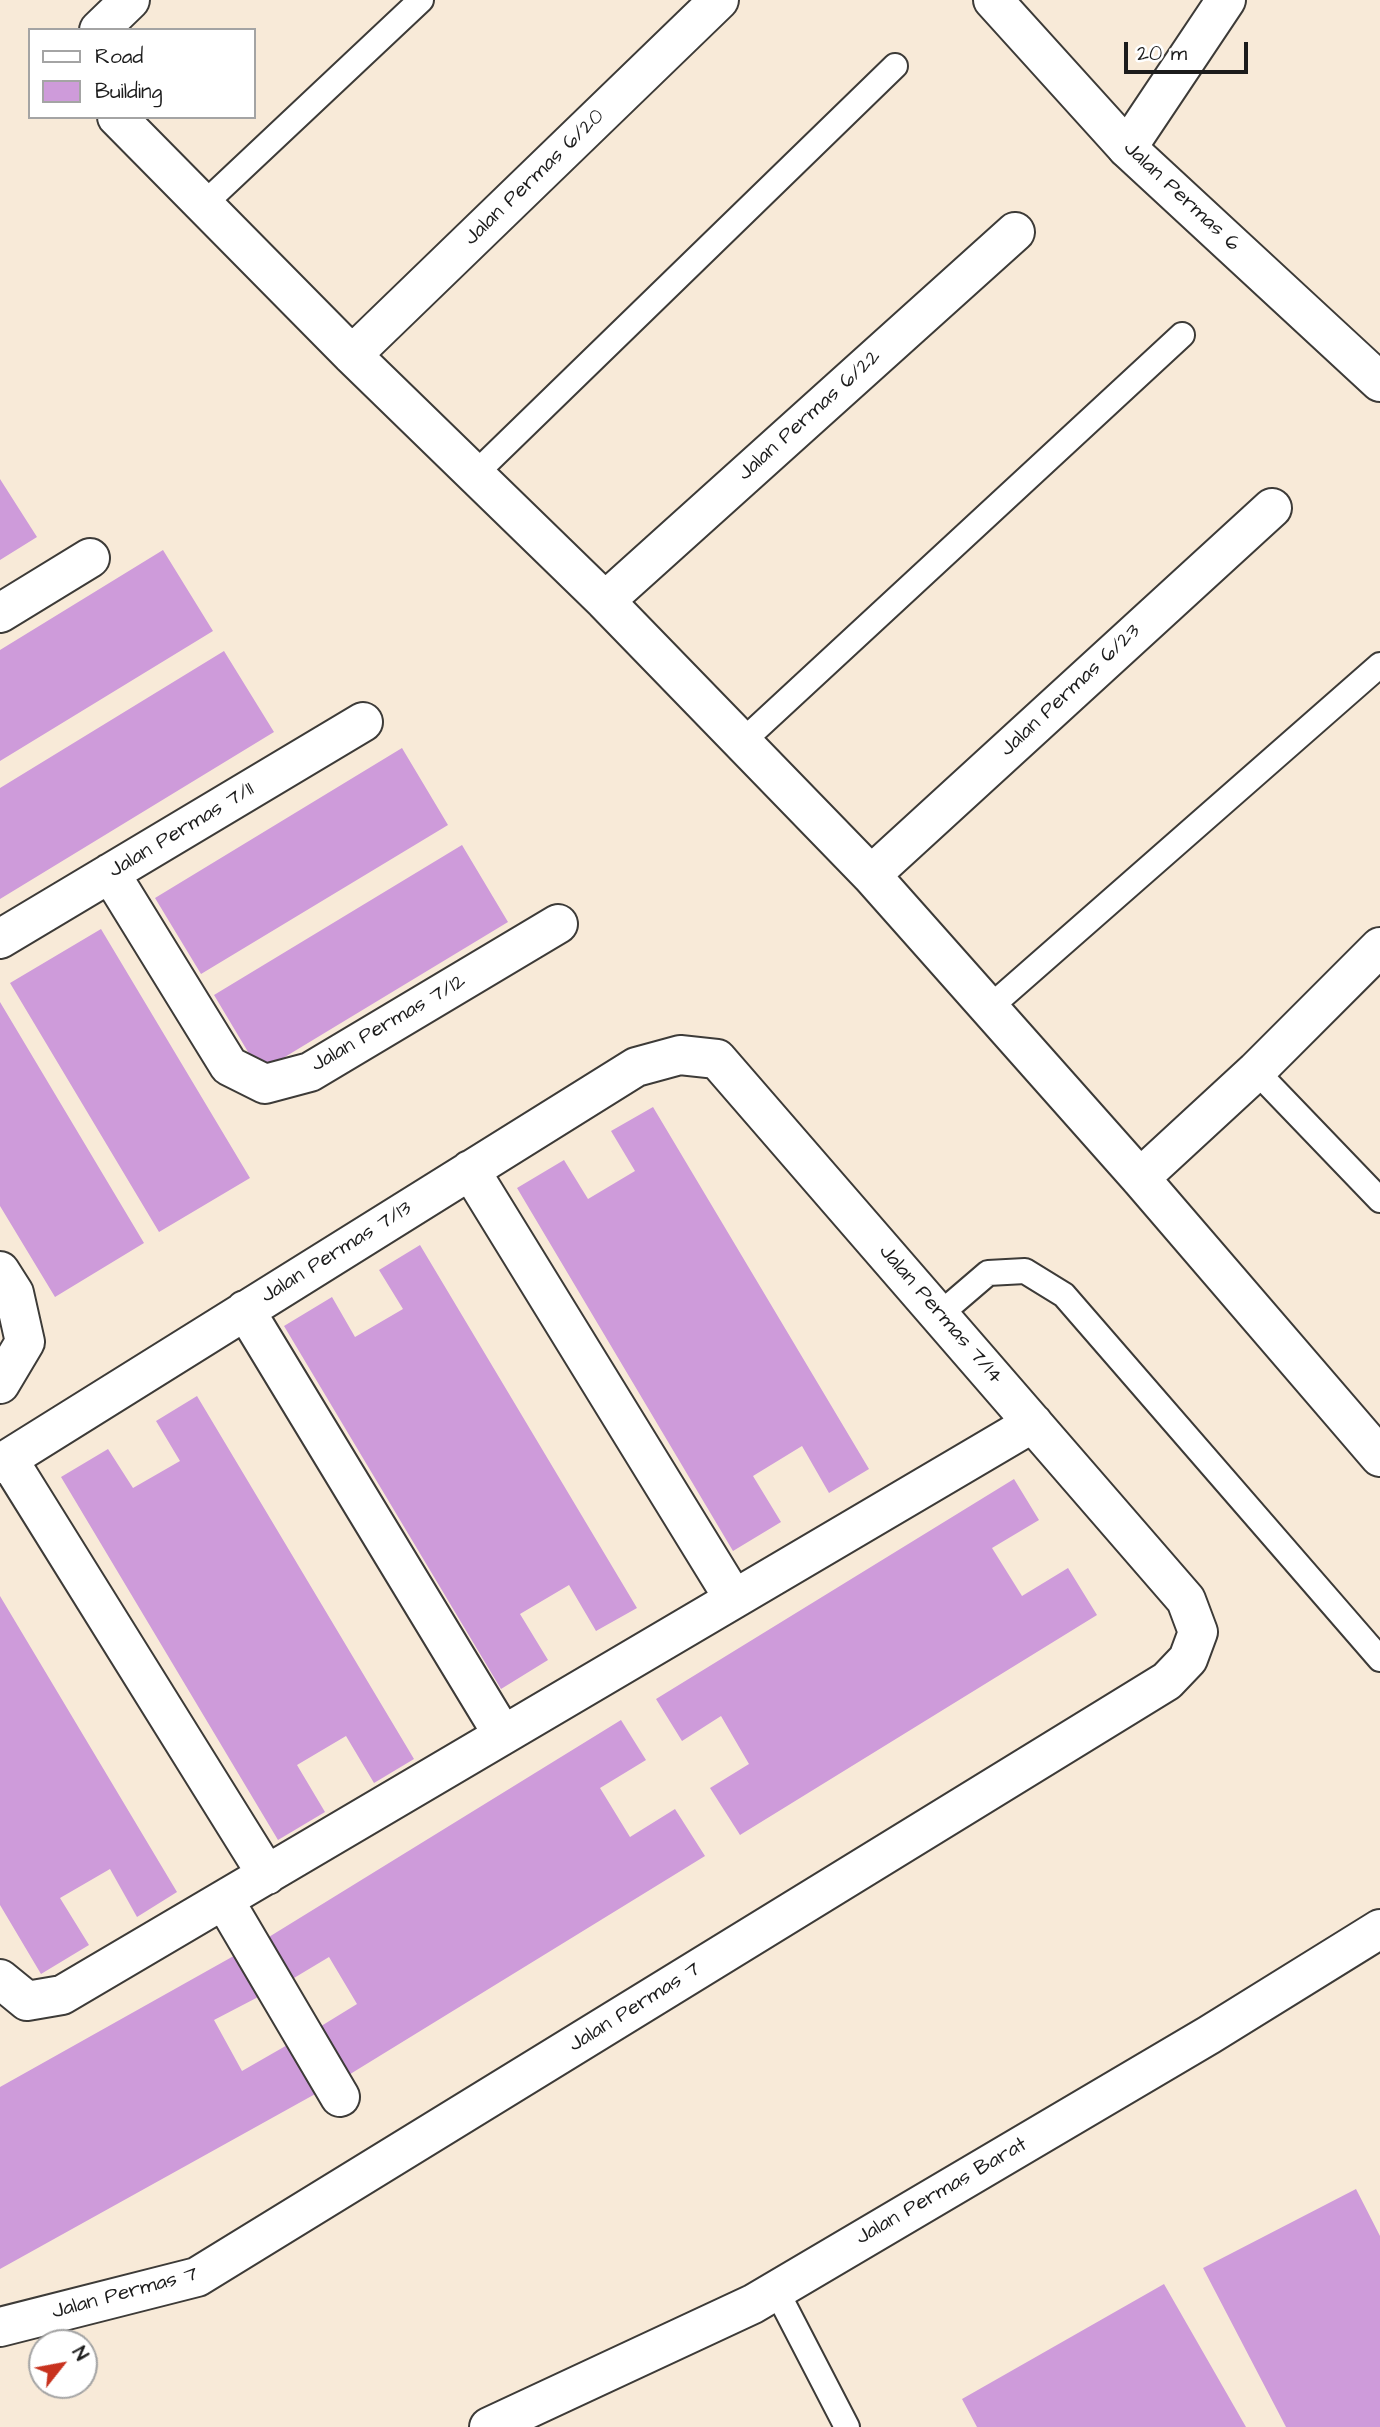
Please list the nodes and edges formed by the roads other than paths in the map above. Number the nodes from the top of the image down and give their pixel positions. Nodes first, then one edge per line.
1 (130, 0) edge
2 (421, 0) edge
3 (719, 0) edge
4 (993, 0) edge
5 (1226, 0) edge
6 (101, 28) edge
7 (895, 66) dead end
8 (119, 119) edge
9 (1127, 148) junction
10 (203, 205) junction
11 (1015, 232) dead end
12 (1182, 335) dead end
13 (352, 355) junction
14 (1380, 382) edge
15 (474, 475) junction
16 (1272, 508) dead end
17 (90, 558) dead end
18 (605, 601) junction
19 (0, 613) edge
20 (1380, 665) edge
21 (363, 722) dead end
22 (742, 743) junction
23 (110, 873) junction
24 (871, 875) junction
25 (558, 924) dead end
26 (0, 939) edge
27 (1380, 947) edge
28 (989, 1008) junction
29 (680, 1055) joint
30 (1256, 1071) junction
31 (470, 1170) junction
32 (1140, 1178) junction
33 (1380, 1200) edge
34 (0, 1270) edge
35 (245, 1310) junction
36 (939, 1315) junction
37 (0, 1384) edge
38 (1033, 1423) junction
39 (1380, 1457) edge
40 (4, 1461) edge
41 (734, 1600) junction
42 (1186, 1600) joint
43 (1380, 1659) edge
44 (503, 1735) junction
45 (267, 1875) junction
46 (224, 1900) junction
47 (1380, 1929) edge
48 (0, 1979) edge
49 (340, 2097) dead end
50 (776, 2290) junction
51 (0, 2327) edge
52 (489, 2427) edge
53 (847, 2427) edge

1 - 6 street
2 - 10 lane
3 - 13 street, Jalan Permas 6/20
4 - 9 street, Jalan Permas 6
5 - 9 street
7 - 15 lane
8 - 10 street
9 - 14 street, Jalan Permas 6
10 - 13 street
11 - 18 street, Jalan Permas 6/22
12 - 22 lane
13 - 15 street
15 - 18 street
16 - 24 street, Jalan Permas 6/23
17 - 19 street
18 - 22 street
20 - 28 lane
21 - 23 street, Jalan Permas 7/11
22 - 24 street
23 - 25 street, Jalan Permas 7/12
23 - 26 street, Jalan Permas 7/11
24 - 28 street
27 - 30 street
28 - 32 street
29 - 31 street, Jalan Permas 7/13
29 - 36 street, Jalan Permas 7/14
30 - 32 street
30 - 33 lane
31 - 35 street, Jalan Permas 7/13
31 - 41 street
32 - 39 street
34 - 37 street
35 - 40 street, Jalan Permas 7/13
35 - 44 street
36 - 38 street, Jalan Permas 7/14
36 - 43 lane
38 - 41 street
38 - 42 street, Jalan Permas 7/14
40 - 45 street
41 - 44 street
42 - 51 street, Jalan Permas 7
44 - 45 street
45 - 46 street
46 - 48 street
46 - 49 street
47 - 50 street, Jalan Permas Barat
50 - 52 street, Jalan Permas Barat
50 - 53 lane

